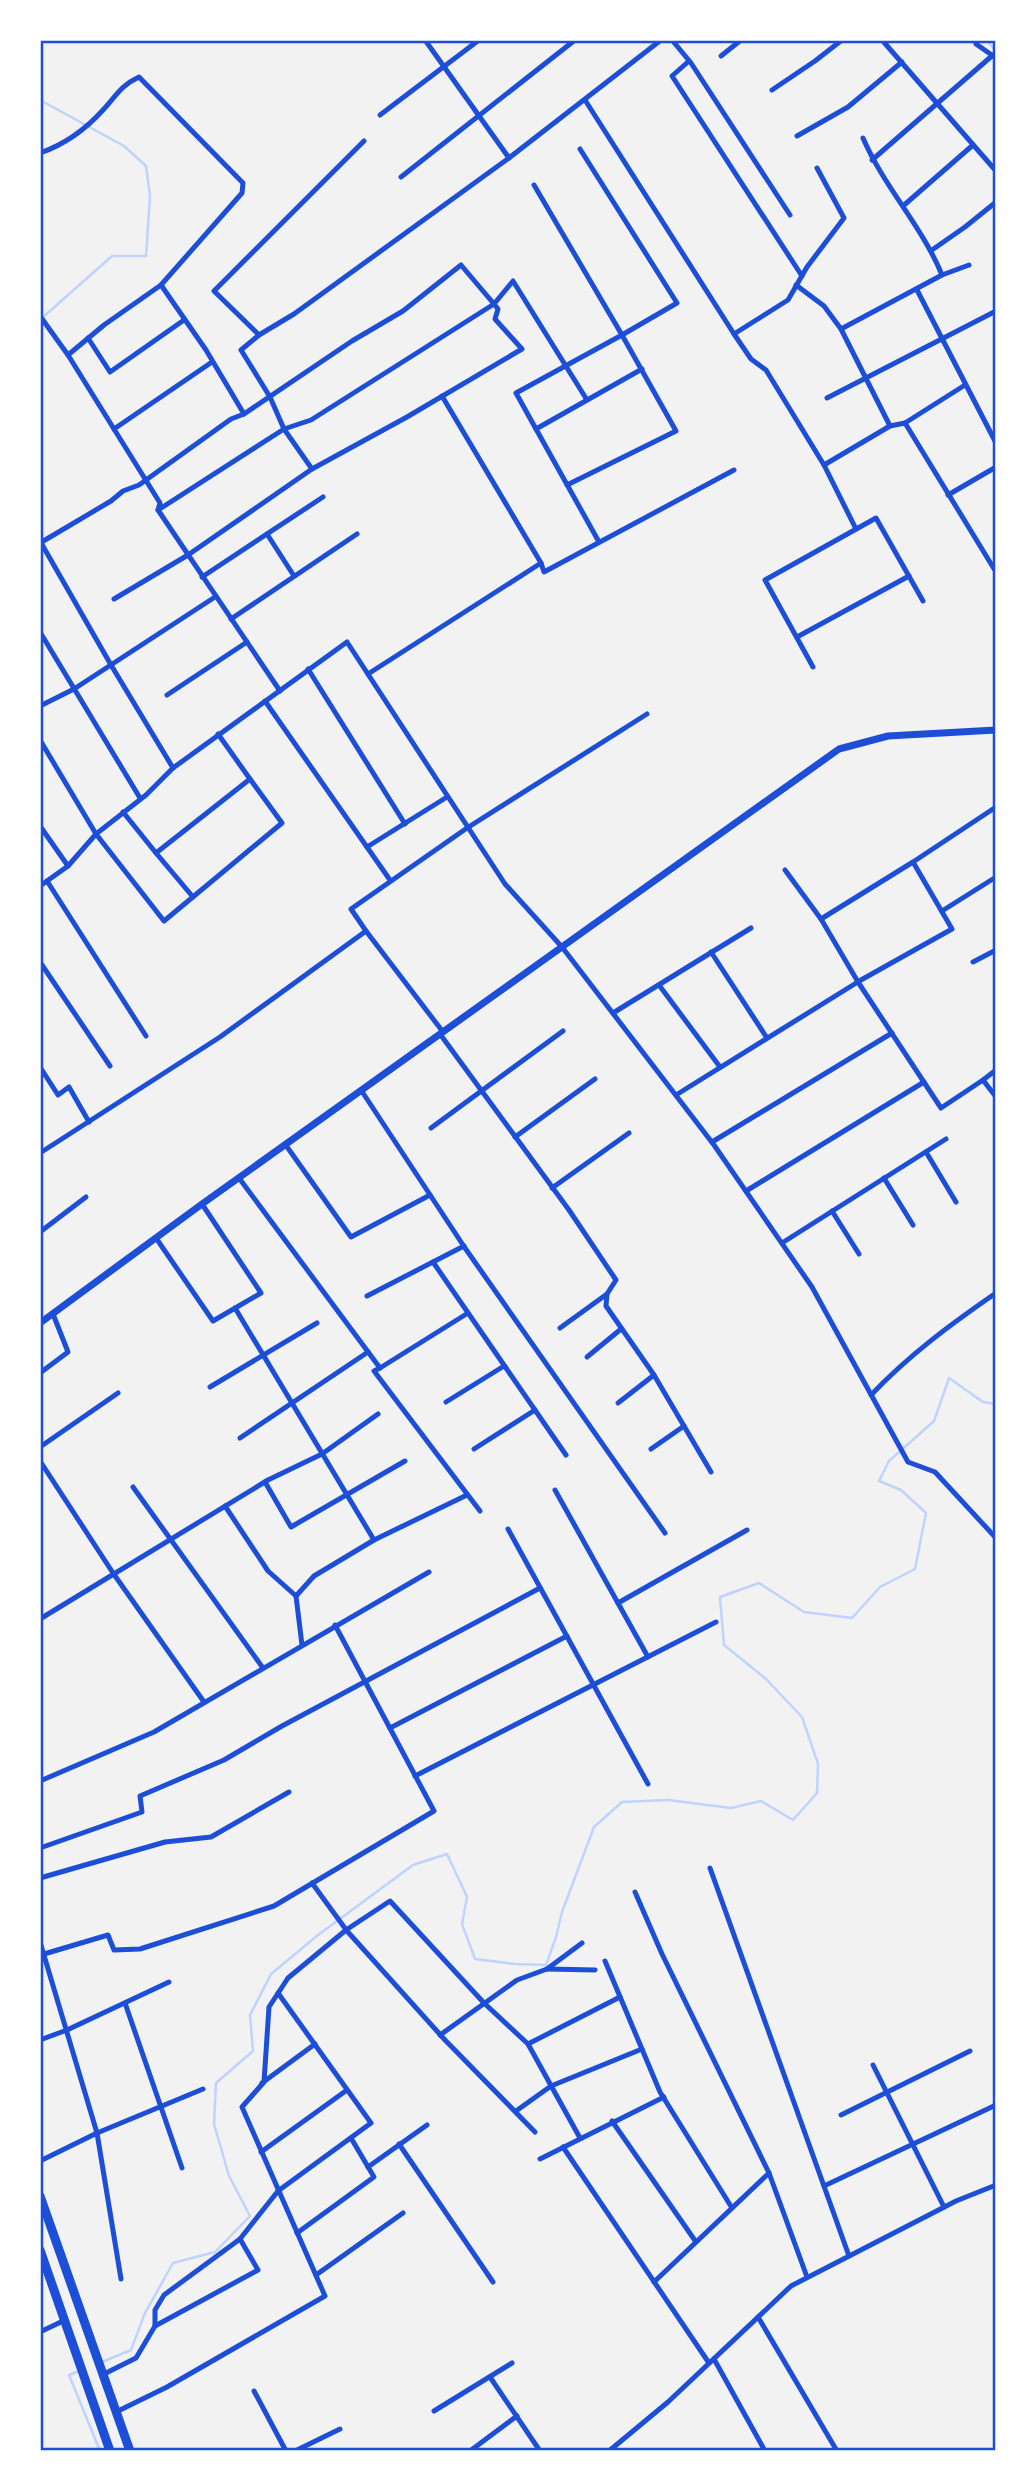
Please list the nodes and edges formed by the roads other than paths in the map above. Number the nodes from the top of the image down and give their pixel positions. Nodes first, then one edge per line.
1 (425, 40) edge
2 (480, 40) edge
3 (575, 40) edge
4 (661, 40) edge
5 (672, 40) edge
6 (741, 40) edge
7 (842, 40) edge
8 (882, 40) edge
9 (976, 44) dead end
10 (721, 56) dead end
11 (994, 57) edge
12 (689, 61) junction
13 (902, 62) junction
14 (443, 67) junction
15 (772, 90) dead end
16 (584, 100) junction
17 (939, 104) junction
18 (380, 115) dead end
19 (479, 117) junction
20 (797, 136) dead end
21 (863, 138) dead end
22 (364, 141) dead end
23 (973, 145) junction
24 (580, 149) dead end
25 (40, 153) edge
26 (509, 158) junction
27 (872, 160) junction
28 (817, 169) dead end
29 (996, 171) edge
30 (401, 177) dead end
31 (534, 185) dead end
32 (996, 202) edge
33 (904, 206) junction
34 (790, 215) dead end
35 (932, 250) junction
36 (969, 265) dead end
37 (942, 275) junction
38 (802, 276) junction
39 (161, 285) junction
40 (796, 285) junction
41 (917, 290) junction
42 (494, 304) junction
43 (996, 311) edge
44 (40, 316) edge
45 (184, 320) junction
46 (841, 329) junction
47 (734, 334) junction
48 (259, 335) junction
49 (622, 335) junction
50 (88, 338) junction
51 (942, 339) junction
52 (68, 355) junction
53 (212, 362) junction
54 (566, 366) junction
55 (642, 369) junction
56 (865, 377) junction
57 (965, 385) junction
58 (442, 396) junction
59 (270, 397) junction
60 (827, 398) dead end
61 (587, 400) junction
62 (244, 414) junction
63 (905, 423) junction
64 (890, 426) junction
65 (114, 429) junction
66 (284, 429) junction
67 (536, 429) junction
68 (996, 443) edge
69 (824, 465) junction
70 (996, 467) edge
71 (312, 469) junction
72 (734, 470) dead end
73 (145, 479) junction
74 (567, 485) junction
75 (948, 495) junction
76 (323, 496) dead end
77 (158, 510) junction
78 (856, 529) junction
79 (267, 534) junction
80 (357, 534) dead end
81 (41, 542) edge
82 (599, 542) junction
83 (188, 555) junction
84 (541, 563) junction
85 (996, 572) edge
86 (294, 576) junction
87 (909, 576) junction
88 (202, 577) junction
89 (215, 597) junction
90 (114, 599) dead end
91 (923, 601) dead end
92 (230, 619) junction
93 (40, 632) edge
94 (797, 637) junction
95 (247, 642) junction
96 (111, 665) junction
97 (813, 667) dead end
98 (308, 669) junction
99 (368, 674) junction
100 (74, 689) junction
101 (280, 691) junction
102 (167, 695) dead end
103 (265, 701) junction
104 (40, 706) edge
105 (646, 713) dead end
106 (996, 730) edge
107 (218, 734) junction
108 (40, 740) edge
109 (173, 768) junction
110 (250, 779) junction
111 (447, 797) junction
112 (140, 799) junction
113 (996, 807) edge
114 (123, 813) junction
115 (405, 824) junction
116 (40, 825) edge
117 (467, 828) junction
118 (96, 834) junction
119 (367, 847) junction
120 (156, 853) junction
121 (913, 862) junction
122 (68, 866) junction
123 (785, 870) dead end
124 (996, 877) edge
125 (390, 880) junction
126 (47, 881) junction
127 (40, 886) edge
128 (193, 897) junction
129 (942, 911) junction
130 (821, 919) junction
131 (751, 928) dead end
132 (366, 931) junction
133 (562, 947) junction
134 (996, 950) edge
135 (711, 952) junction
136 (40, 962) edge
137 (973, 962) dead end
138 (858, 982) junction
139 (659, 985) junction
140 (613, 1013) junction
141 (563, 1031) dead end
142 (442, 1033) junction
143 (892, 1033) junction
144 (146, 1036) dead end
145 (766, 1038) junction
146 (110, 1066) dead end
147 (40, 1067) edge
148 (720, 1067) junction
149 (996, 1070) edge
150 (595, 1079) dead end
151 (983, 1080) junction
152 (924, 1082) junction
153 (361, 1090) junction
154 (482, 1091) junction
155 (676, 1095) junction
156 (996, 1097) edge
157 (89, 1122) junction
158 (430, 1128) dead end
159 (629, 1133) dead end
160 (515, 1137) junction
161 (946, 1139) dead end
162 (712, 1142) junction
163 (285, 1144) junction
164 (926, 1152) junction
165 (40, 1153) edge
166 (239, 1178) junction
167 (884, 1178) junction
168 (552, 1188) junction
169 (746, 1191) junction
170 (430, 1195) junction
171 (86, 1196) dead end
172 (956, 1202) dead end
173 (202, 1204) junction
174 (832, 1211) junction
175 (913, 1225) dead end
176 (40, 1232) edge
177 (156, 1238) junction
178 (782, 1243) junction
179 (464, 1246) junction
180 (859, 1254) dead end
181 (433, 1262) junction
182 (996, 1293) edge
183 (607, 1294) junction
184 (367, 1296) dead end
185 (235, 1308) junction
186 (468, 1313) junction
187 (52, 1314) junction
188 (40, 1323) edge
189 (317, 1323) dead end
190 (560, 1328) dead end
191 (621, 1329) junction
192 (368, 1352) junction
193 (264, 1355) junction
194 (587, 1357) dead end
195 (505, 1366) junction
196 (380, 1368) junction
197 (40, 1373) edge
198 (654, 1375) junction
199 (209, 1387) dead end
200 (118, 1393) dead end
201 (871, 1395) junction
202 (446, 1402) dead end
203 (292, 1403) junction
204 (618, 1403) dead end
205 (535, 1410) junction
206 (378, 1414) dead end
207 (684, 1426) junction
208 (240, 1438) dead end
209 (40, 1447) edge
210 (651, 1448) dead end
211 (474, 1449) dead end
212 (323, 1454) junction
213 (566, 1455) dead end
214 (40, 1461) edge
215 (405, 1461) dead end
216 (711, 1472) dead end
217 (265, 1482) junction
218 (133, 1487) dead end
219 (555, 1490) dead end
220 (467, 1495) junction
221 (348, 1496) junction
222 (225, 1506) junction
223 (480, 1511) dead end
224 (508, 1530) dead end
225 (747, 1530) dead end
226 (665, 1533) dead end
227 (996, 1538) edge
228 (170, 1539) junction
229 (374, 1540) junction
230 (429, 1572) dead end
231 (113, 1573) junction
232 (540, 1588) junction
233 (296, 1596) junction
234 (618, 1603) junction
235 (40, 1619) edge
236 (716, 1622) dead end
237 (335, 1625) junction
238 (567, 1636) junction
239 (302, 1645) junction
240 (648, 1657) junction
241 (263, 1669) junction
242 (365, 1682) junction
243 (594, 1685) junction
244 (204, 1702) junction
245 (390, 1728) junction
246 (415, 1776) junction
247 (40, 1781) edge
248 (648, 1784) dead end
249 (289, 1793) dead end
250 (40, 1848) edge
251 (710, 1868) dead end
252 (40, 1878) edge
253 (312, 1883) junction
254 (635, 1892) dead end
255 (346, 1930) junction
256 (40, 1942) edge
257 (582, 1943) dead end
258 (44, 1954) junction
259 (605, 1962) dead end
260 (547, 1969) junction
261 (595, 1970) dead end
262 (169, 1982) dead end
263 (278, 1993) junction
264 (620, 1997) junction
265 (125, 2003) junction
266 (484, 2003) junction
267 (67, 2030) junction
268 (440, 2035) junction
269 (40, 2040) edge
270 (315, 2044) junction
271 (528, 2044) junction
272 (642, 2049) junction
273 (970, 2052) dead end
274 (873, 2065) dead end
275 (262, 2083) junction
276 (551, 2086) junction
277 (203, 2088) dead end
278 (347, 2090) junction
279 (887, 2092) junction
280 (664, 2097) junction
281 (996, 2105) edge
282 (161, 2106) junction
283 (516, 2111) junction
284 (841, 2115) dead end
285 (612, 2121) junction
286 (427, 2125) dead end
287 (536, 2132) dead end
288 (97, 2133) junction
289 (351, 2138) junction
290 (580, 2138) junction
291 (399, 2144) junction
292 (913, 2144) junction
293 (563, 2147) junction
294 (261, 2152) junction
295 (540, 2159) dead end
296 (40, 2161) edge
297 (368, 2167) junction
298 (182, 2168) dead end
299 (769, 2173) junction
300 (996, 2185) edge
301 (824, 2186) junction
302 (278, 2191) junction
303 (40, 2196) edge
304 (944, 2207) junction
305 (732, 2208) junction
306 (403, 2213) dead end
307 (297, 2233) junction
308 (240, 2239) junction
309 (696, 2242) junction
310 (40, 2250) edge
311 (849, 2256) junction
312 (316, 2275) junction
313 (807, 2277) junction
314 (121, 2279) dead end
315 (493, 2282) dead end
316 (654, 2282) junction
317 (758, 2317) junction
318 (66, 2324) junction
319 (155, 2326) junction
320 (40, 2332) edge
321 (711, 2361) junction
322 (512, 2363) dead end
323 (102, 2375) junction
324 (491, 2376) junction
325 (254, 2392) dead end
326 (116, 2412) junction
327 (434, 2412) dead end
328 (517, 2416) junction
329 (341, 2429) dead end
330 (110, 2451) edge
331 (130, 2451) edge
332 (286, 2451) edge
333 (295, 2451) edge
334 (470, 2451) edge
335 (540, 2451) edge
336 (609, 2451) edge
337 (765, 2451) edge
338 (837, 2451) edge

1 - 14 street
2 - 14 street
3 - 19 street
4 - 16 street
5 - 12 street
6 - 10 street
7 - 15 street
8 - 13 street
9 - 11 street
11 - 17 street
12 - 34 street
12 - 38 street
13 - 17 street
13 - 20 street
14 - 18 street
14 - 19 street
16 - 26 street
16 - 47 street
17 - 23 street
17 - 27 street
19 - 26 street
19 - 30 street
21 - 27 street
22 - 48 street
23 - 29 street
23 - 33 street
24 - 49 street
25 - 39 street
26 - 48 street
27 - 33 street
28 - 38 street
31 - 49 street
32 - 35 street
33 - 35 street
35 - 37 street
36 - 37 street
37 - 41 street
38 - 40 street
39 - 45 street
39 - 50 street
40 - 46 street
40 - 47 street
41 - 46 street
41 - 51 street
42 - 54 street
42 - 58 street
42 - 59 street
42 - 66 street
43 - 51 street
44 - 52 street
45 - 50 street
45 - 53 street
46 - 56 street
47 - 69 street
48 - 59 street
49 - 54 street
49 - 55 street
50 - 52 street
51 - 56 street
51 - 57 street
52 - 65 street
53 - 62 street
53 - 65 street
54 - 61 street
54 - 67 street
55 - 61 street
55 - 74 street
56 - 60 street
56 - 64 street
57 - 63 street
57 - 68 street
58 - 71 street
58 - 84 street
59 - 62 street
59 - 66 street
61 - 67 street
62 - 73 street
63 - 64 street
63 - 75 street
64 - 69 street
65 - 73 street
66 - 71 street
66 - 77 street
67 - 74 street
69 - 78 street
70 - 75 street
71 - 83 street
72 - 82 street
73 - 77 street
73 - 81 street
74 - 82 street
75 - 85 street
76 - 79 street
77 - 83 street
78 - 87 street
78 - 94 street
79 - 86 street
79 - 88 street
80 - 86 street
81 - 96 street
82 - 84 street
83 - 88 street
83 - 90 street
84 - 99 street
86 - 92 street
87 - 91 street
87 - 94 street
88 - 89 street
89 - 92 street
89 - 96 street
92 - 95 street
93 - 100 street
94 - 97 street
95 - 101 street
95 - 102 street
96 - 100 street
96 - 109 street
98 - 99 street
98 - 101 street
98 - 115 street
99 - 111 street
100 - 104 street
100 - 112 street
101 - 103 street
103 - 107 street
103 - 119 street
105 - 117 street
106 - 133 street
107 - 109 street
107 - 110 street
108 - 118 street
109 - 112 street
110 - 120 street
110 - 128 street
111 - 115 street
111 - 117 street
112 - 114 street
113 - 121 street
114 - 118 street
114 - 120 street
115 - 119 street
116 - 122 street
117 - 125 street
117 - 133 street
118 - 122 street
118 - 128 street
119 - 125 street
120 - 128 street
121 - 129 street
121 - 130 street
122 - 126 street
123 - 130 street
124 - 129 street
125 - 132 street
126 - 127 street
126 - 144 street
129 - 138 street
130 - 138 street
131 - 135 street
132 - 142 street
132 - 157 street
133 - 140 street
133 - 142 street
134 - 137 street
135 - 139 street
135 - 145 street
136 - 146 street
138 - 143 street
138 - 145 street
139 - 140 street
139 - 148 street
140 - 155 street
141 - 154 street
142 - 153 street
142 - 154 street
143 - 152 street
143 - 162 street
145 - 148 street
147 - 157 street
148 - 155 street
149 - 151 street
150 - 160 street
151 - 152 street
151 - 156 street
152 - 169 street
153 - 163 street
153 - 170 street
154 - 158 street
154 - 160 street
155 - 162 street
157 - 165 street
159 - 168 street
160 - 168 street
161 - 164 street
162 - 169 street
163 - 166 street
163 - 170 street
164 - 167 street
164 - 172 street
166 - 173 street
166 - 192 street
167 - 174 street
167 - 175 street
168 - 183 street
169 - 178 street
170 - 179 street
171 - 176 street
173 - 177 street
173 - 185 street
174 - 178 street
174 - 180 street
177 - 185 street
177 - 187 street
178 - 201 street
179 - 181 street
179 - 226 street
181 - 184 street
181 - 186 street
182 - 201 street
183 - 190 street
183 - 191 street
185 - 193 street
186 - 195 street
186 - 196 street
187 - 188 street
187 - 197 street
189 - 193 street
191 - 194 street
191 - 198 street
192 - 196 street
192 - 203 street
193 - 199 street
193 - 203 street
195 - 202 street
195 - 205 street
196 - 220 street
198 - 204 street
198 - 207 street
200 - 209 street
201 - 227 street
203 - 208 street
203 - 212 street
205 - 211 street
205 - 213 street
206 - 212 street
207 - 210 street
207 - 216 street
212 - 217 street
212 - 221 street
214 - 231 street
215 - 221 street
217 - 221 street
217 - 222 street
218 - 228 street
219 - 234 street
220 - 223 street
220 - 229 street
221 - 229 street
222 - 228 street
222 - 233 street
224 - 232 street
225 - 234 street
228 - 231 street
228 - 241 street
229 - 233 street
230 - 237 street
231 - 235 street
231 - 244 street
232 - 238 street
232 - 242 street
233 - 239 street
234 - 240 street
236 - 240 street
237 - 239 street
237 - 242 street
238 - 243 street
238 - 245 street
239 - 241 street
240 - 243 street
241 - 244 street
242 - 245 street
242 - 250 street
243 - 246 street
243 - 248 street
244 - 247 street
245 - 246 street
246 - 253 street
249 - 252 street
251 - 301 street
253 - 255 street
253 - 258 street
254 - 299 street
255 - 263 street
255 - 266 street
255 - 268 street
256 - 258 street
257 - 260 street
258 - 267 street
259 - 264 street
260 - 261 street
260 - 266 street
262 - 265 street
263 - 270 street
263 - 275 street
264 - 271 street
264 - 272 street
265 - 267 street
265 - 282 street
266 - 268 street
266 - 271 street
267 - 269 street
267 - 288 street
268 - 283 street
270 - 275 street
270 - 278 street
271 - 276 street
272 - 276 street
272 - 280 street
273 - 279 street
274 - 279 street
275 - 294 street
276 - 283 street
276 - 290 street
277 - 282 street
278 - 289 street
278 - 294 street
279 - 284 street
279 - 292 street
280 - 285 street
280 - 305 street
281 - 292 street
282 - 288 street
282 - 298 street
283 - 287 street
285 - 290 street
285 - 309 street
286 - 291 street
288 - 296 street
288 - 314 street
289 - 297 street
289 - 302 street
290 - 293 street
291 - 297 street
291 - 315 street
292 - 301 street
292 - 304 street
293 - 295 street
293 - 316 street
294 - 302 street
297 - 307 street
299 - 305 street
299 - 313 street
300 - 304 street
301 - 311 street
302 - 307 street
302 - 308 street
303 - 323 highway
304 - 311 street
305 - 309 street
306 - 312 street
307 - 312 street
308 - 319 street
308 - 319 street
309 - 316 street
310 - 318 highway
311 - 313 street
312 - 326 street
313 - 317 street
316 - 321 street
317 - 321 street
317 - 338 street
318 - 320 street
318 - 330 highway
319 - 323 street
321 - 336 street
321 - 337 street
322 - 324 street
323 - 326 highway
324 - 327 street
324 - 328 street
325 - 332 street
326 - 331 highway
328 - 334 street
328 - 335 street
329 - 333 street

